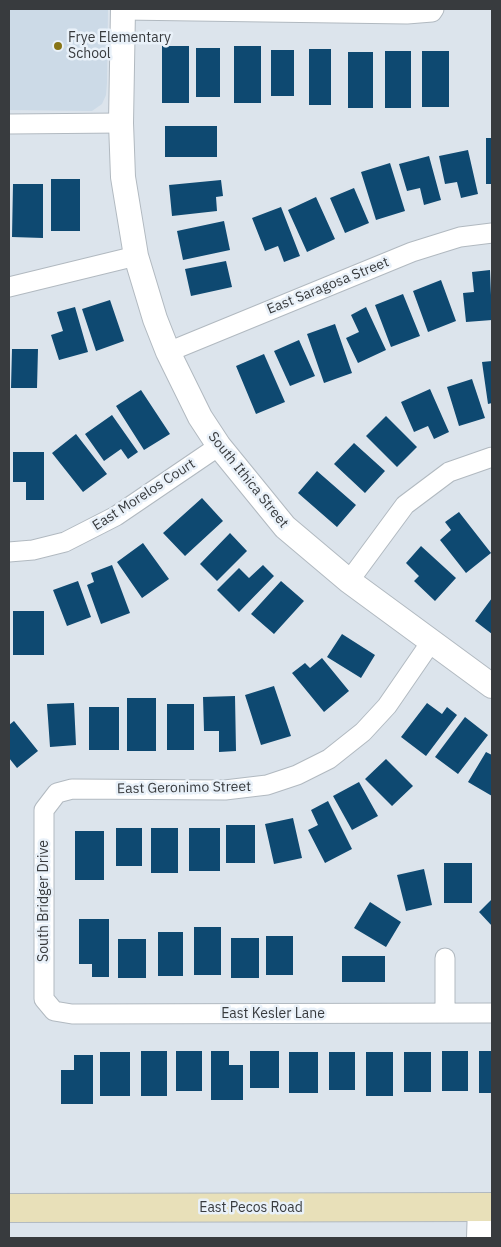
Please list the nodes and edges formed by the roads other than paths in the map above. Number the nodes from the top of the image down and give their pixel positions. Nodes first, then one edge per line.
1 (122, 9) edge
2 (433, 11) edge
3 (121, 123) junction
4 (9, 124) edge
5 (492, 233) edge
6 (136, 256) junction
7 (9, 287) edge
8 (168, 352) junction
9 (218, 446) junction
10 (492, 457) edge
11 (9, 552) edge
12 (349, 581) junction
13 (431, 642) junction
14 (492, 686) edge
15 (57, 793) joint
16 (445, 958) dead end
17 (54, 1011) joint
18 (445, 1014) junction
19 (492, 1014) edge
20 (486, 1207) edge
21 (9, 1208) edge
22 (479, 1238) edge

1 - 2 street
1 - 3 street, South Ithica Street
3 - 4 street
3 - 6 street, South Ithica Street
5 - 8 street, East Saragosa Street
6 - 7 street
6 - 8 street, South Ithica Street
8 - 9 street, South Ithica Street
9 - 11 street, East Morelos Court
9 - 12 street, South Ithica Street
10 - 12 street
12 - 13 street, South Ithica Street
13 - 14 street, South Ithica Street
13 - 15 street, East Geronimo Street
15 - 17 street, South Bridger Drive
16 - 18 street
17 - 18 street, East Kesler Lane
18 - 19 street, East Kesler Lane
20 - 21 main road, East Pecos Road
20 - 22 street

